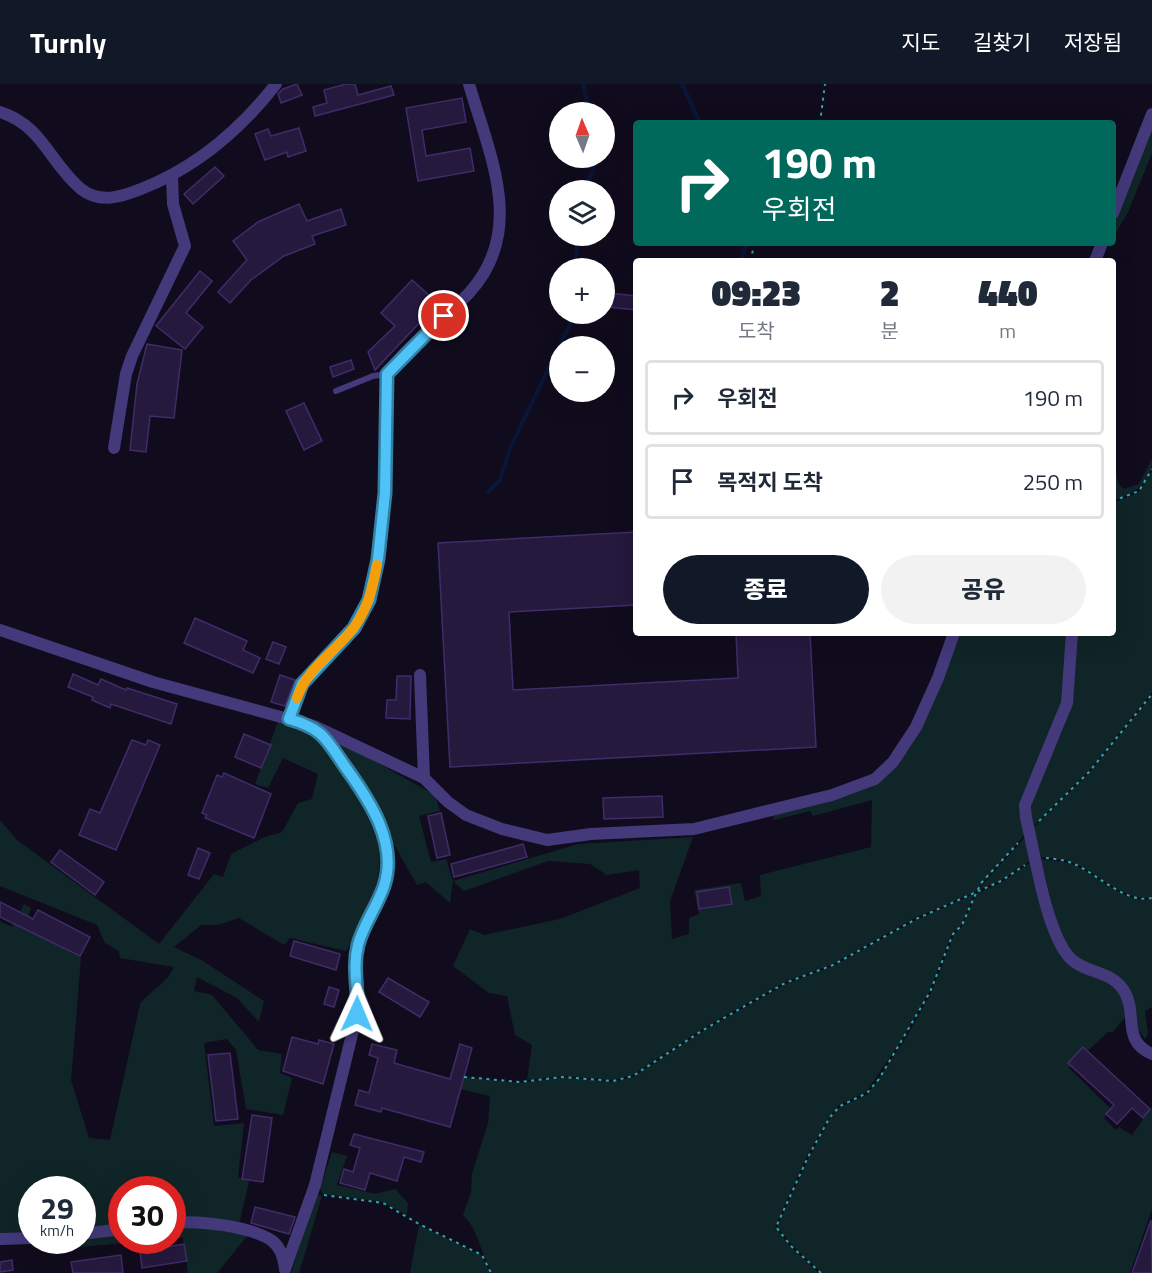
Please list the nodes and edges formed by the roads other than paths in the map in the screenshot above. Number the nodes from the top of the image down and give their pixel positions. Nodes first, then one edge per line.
1 (276, 84) edge
2 (469, 84) edge
3 (0, 112) edge
4 (1152, 114) edge
5 (172, 176) junction
6 (1116, 205) edge
7 (387, 374) junction
8 (336, 391) dead end
9 (114, 448) dead end
10 (0, 630) edge
11 (953, 636) edge
12 (1072, 636) edge
13 (420, 675) dead end
14 (289, 719) junction
15 (314, 726) junction
16 (424, 778) junction
17 (1152, 1054) edge
18 (186, 1224) edge
19 (18, 1238) edge
20 (0, 1239) edge
21 (285, 1271) edge

1 - 5 street
2 - 7 street
3 - 5 street
4 - 6 street
5 - 9 street
7 - 8 lane
7 - 14 street
10 - 14 street
11 - 16 street
12 - 17 street
13 - 16 street
14 - 15 street
15 - 16 street
15 - 21 street
18 - 21 street
19 - 20 street

